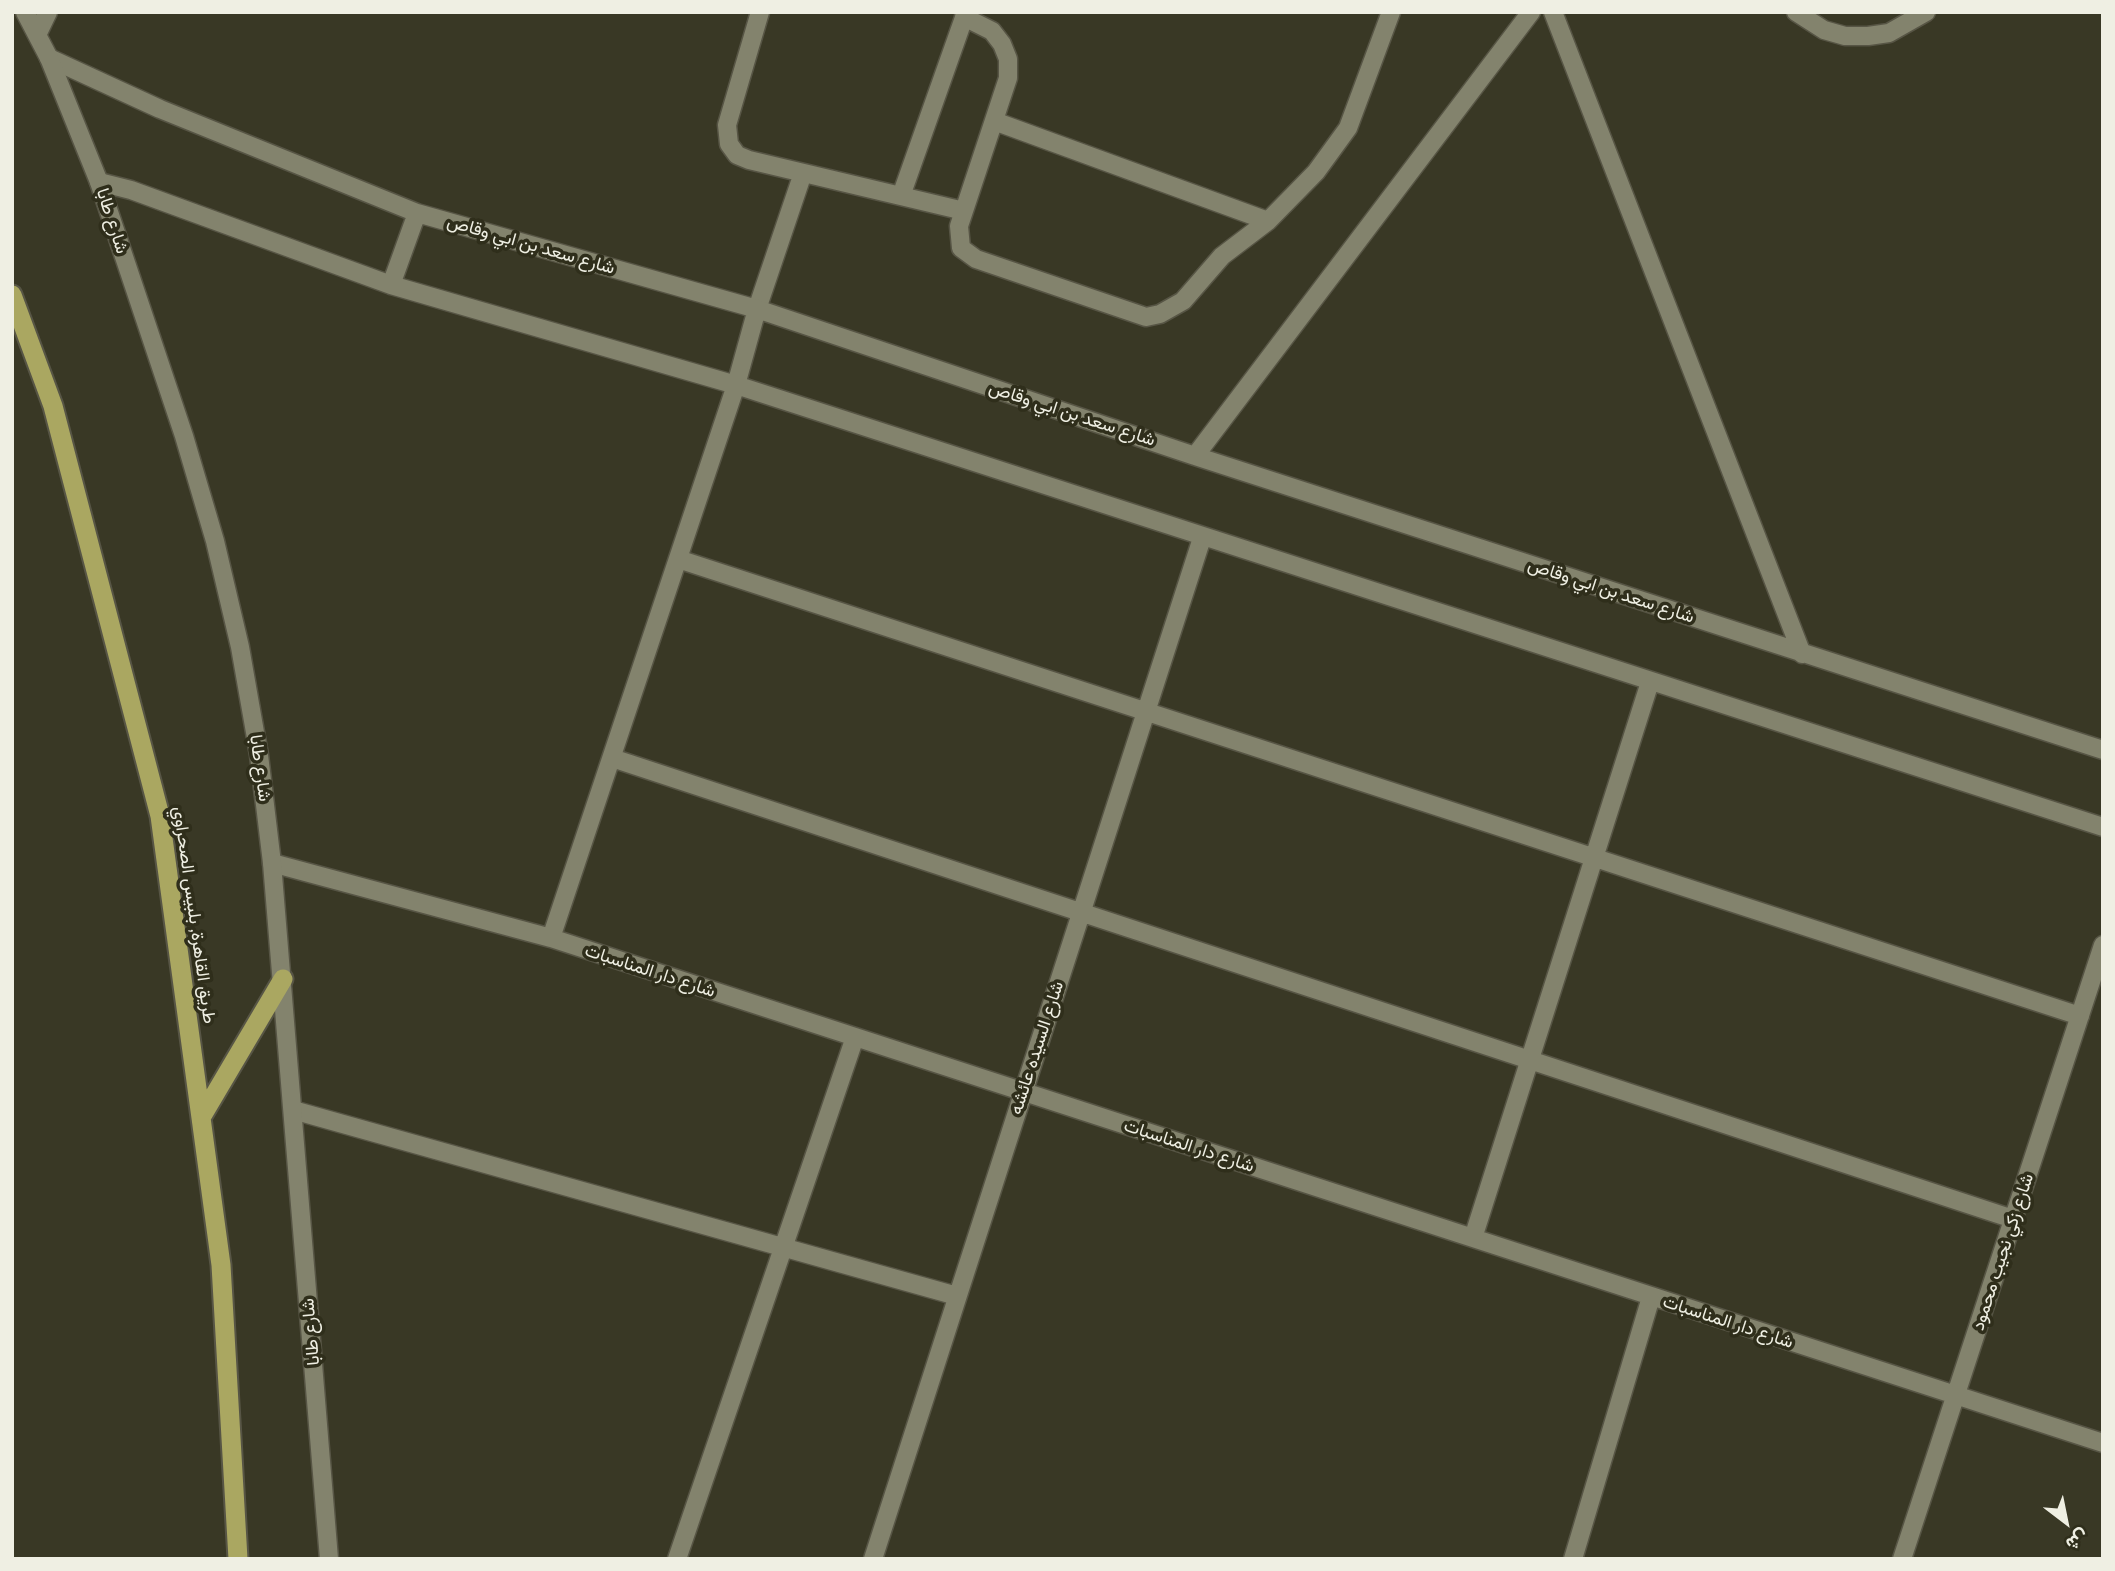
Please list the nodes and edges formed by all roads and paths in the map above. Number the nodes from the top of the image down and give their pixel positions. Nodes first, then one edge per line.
1 (25, 12) edge
2 (48, 12) edge
3 (760, 12) edge
4 (1391, 12) edge
5 (1531, 12) edge
6 (1553, 12) edge
7 (1796, 12) edge
8 (1926, 12) edge
9 (965, 15) edge
10 (37, 35) junction
11 (50, 58) junction
12 (993, 121) junction
13 (803, 173) junction
14 (99, 182) junction
15 (901, 195) junction
16 (964, 211) junction
17 (416, 213) junction
18 (1268, 221) junction
19 (391, 285) junction
20 (12, 295) edge
21 (757, 309) junction
22 (736, 385) junction
23 (1195, 456) junction
24 (1202, 538) junction
25 (678, 559) junction
26 (1802, 654) junction
27 (1650, 682) junction
28 (1146, 711) junction
29 (2103, 750) edge
30 (612, 758) junction
31 (2103, 827) edge
32 (1594, 857) junction
33 (272, 863) junction
34 (1081, 913) junction
35 (551, 938) junction
36 (2103, 945) edge
37 (283, 979) junction
38 (2080, 1016) junction
39 (855, 1037) junction
40 (1530, 1060) junction
41 (1023, 1092) junction
42 (293, 1110) junction
43 (202, 1116) junction
44 (2013, 1219) junction
45 (1473, 1238) junction
46 (783, 1250) junction
47 (957, 1296) junction
48 (1651, 1297) junction
49 (1955, 1396) junction
50 (2103, 1443) edge
51 (237, 1550) edge
52 (249, 1559) edge
53 (329, 1559) edge
54 (677, 1559) edge
55 (873, 1559) edge
56 (1573, 1559) edge
57 (1902, 1559) edge

1 - 10 street, شارع طابا
2 - 10 street
3 - 13 street
4 - 18 street
5 - 23 street
6 - 26 street
7 - 8 street
9 - 12 street
9 - 15 street
10 - 11 street, شارع طابا
11 - 14 street, شارع طابا
11 - 17 street, شارع سعد بن ابي وقاص
12 - 16 street
12 - 18 street
13 - 15 street
13 - 21 street
14 - 19 street
14 - 33 street, شارع طابا
15 - 16 street
16 - 18 street
17 - 19 street
17 - 21 street, شارع سعد بن ابي وقاص
19 - 22 street
20 - 43 highway, طريق القاهرة, بلبيس الصحراوي
21 - 22 street
21 - 23 street, شارع سعد بن ابي وقاص
22 - 24 street
22 - 25 street
23 - 26 street, شارع سعد بن ابي وقاص
24 - 27 street
24 - 28 street, شارع السيده عائشه
25 - 28 street
25 - 30 street
26 - 29 street, شارع سعد بن ابي وقاص
27 - 31 street
27 - 32 street
28 - 32 street
28 - 34 street, شارع السيده عائشه
30 - 34 street
30 - 35 street
32 - 38 street
32 - 40 street
33 - 35 street, شارع دار المناسبات
33 - 37 street, شارع طابا
34 - 40 street
34 - 41 street, شارع السيده عائشه
35 - 39 street, شارع دار المناسبات
36 - 38 street, شارع زكي نجيب محمود
37 - 42 street, شارع طابا
37 - 43 highway
38 - 44 street, شارع زكي نجيب محمود
39 - 41 street, شارع دار المناسبات
39 - 46 street
40 - 44 street
40 - 45 street
41 - 45 street, شارع دار المناسبات
41 - 47 street, شارع السيده عائشه
42 - 46 street
42 - 53 street, شارع طابا
43 - 51 highway, طريق القاهرة, بلبيس الصحراوي
44 - 49 street, شارع زكي نجيب محمود
45 - 48 street, شارع دار المناسبات
46 - 47 street
46 - 54 street
47 - 55 street, شارع السيده عائشه
48 - 49 street, شارع دار المناسبات
48 - 56 street
49 - 50 street, شارع دار المناسبات
49 - 57 street, شارع زكي نجيب محمود
51 - 52 highway

